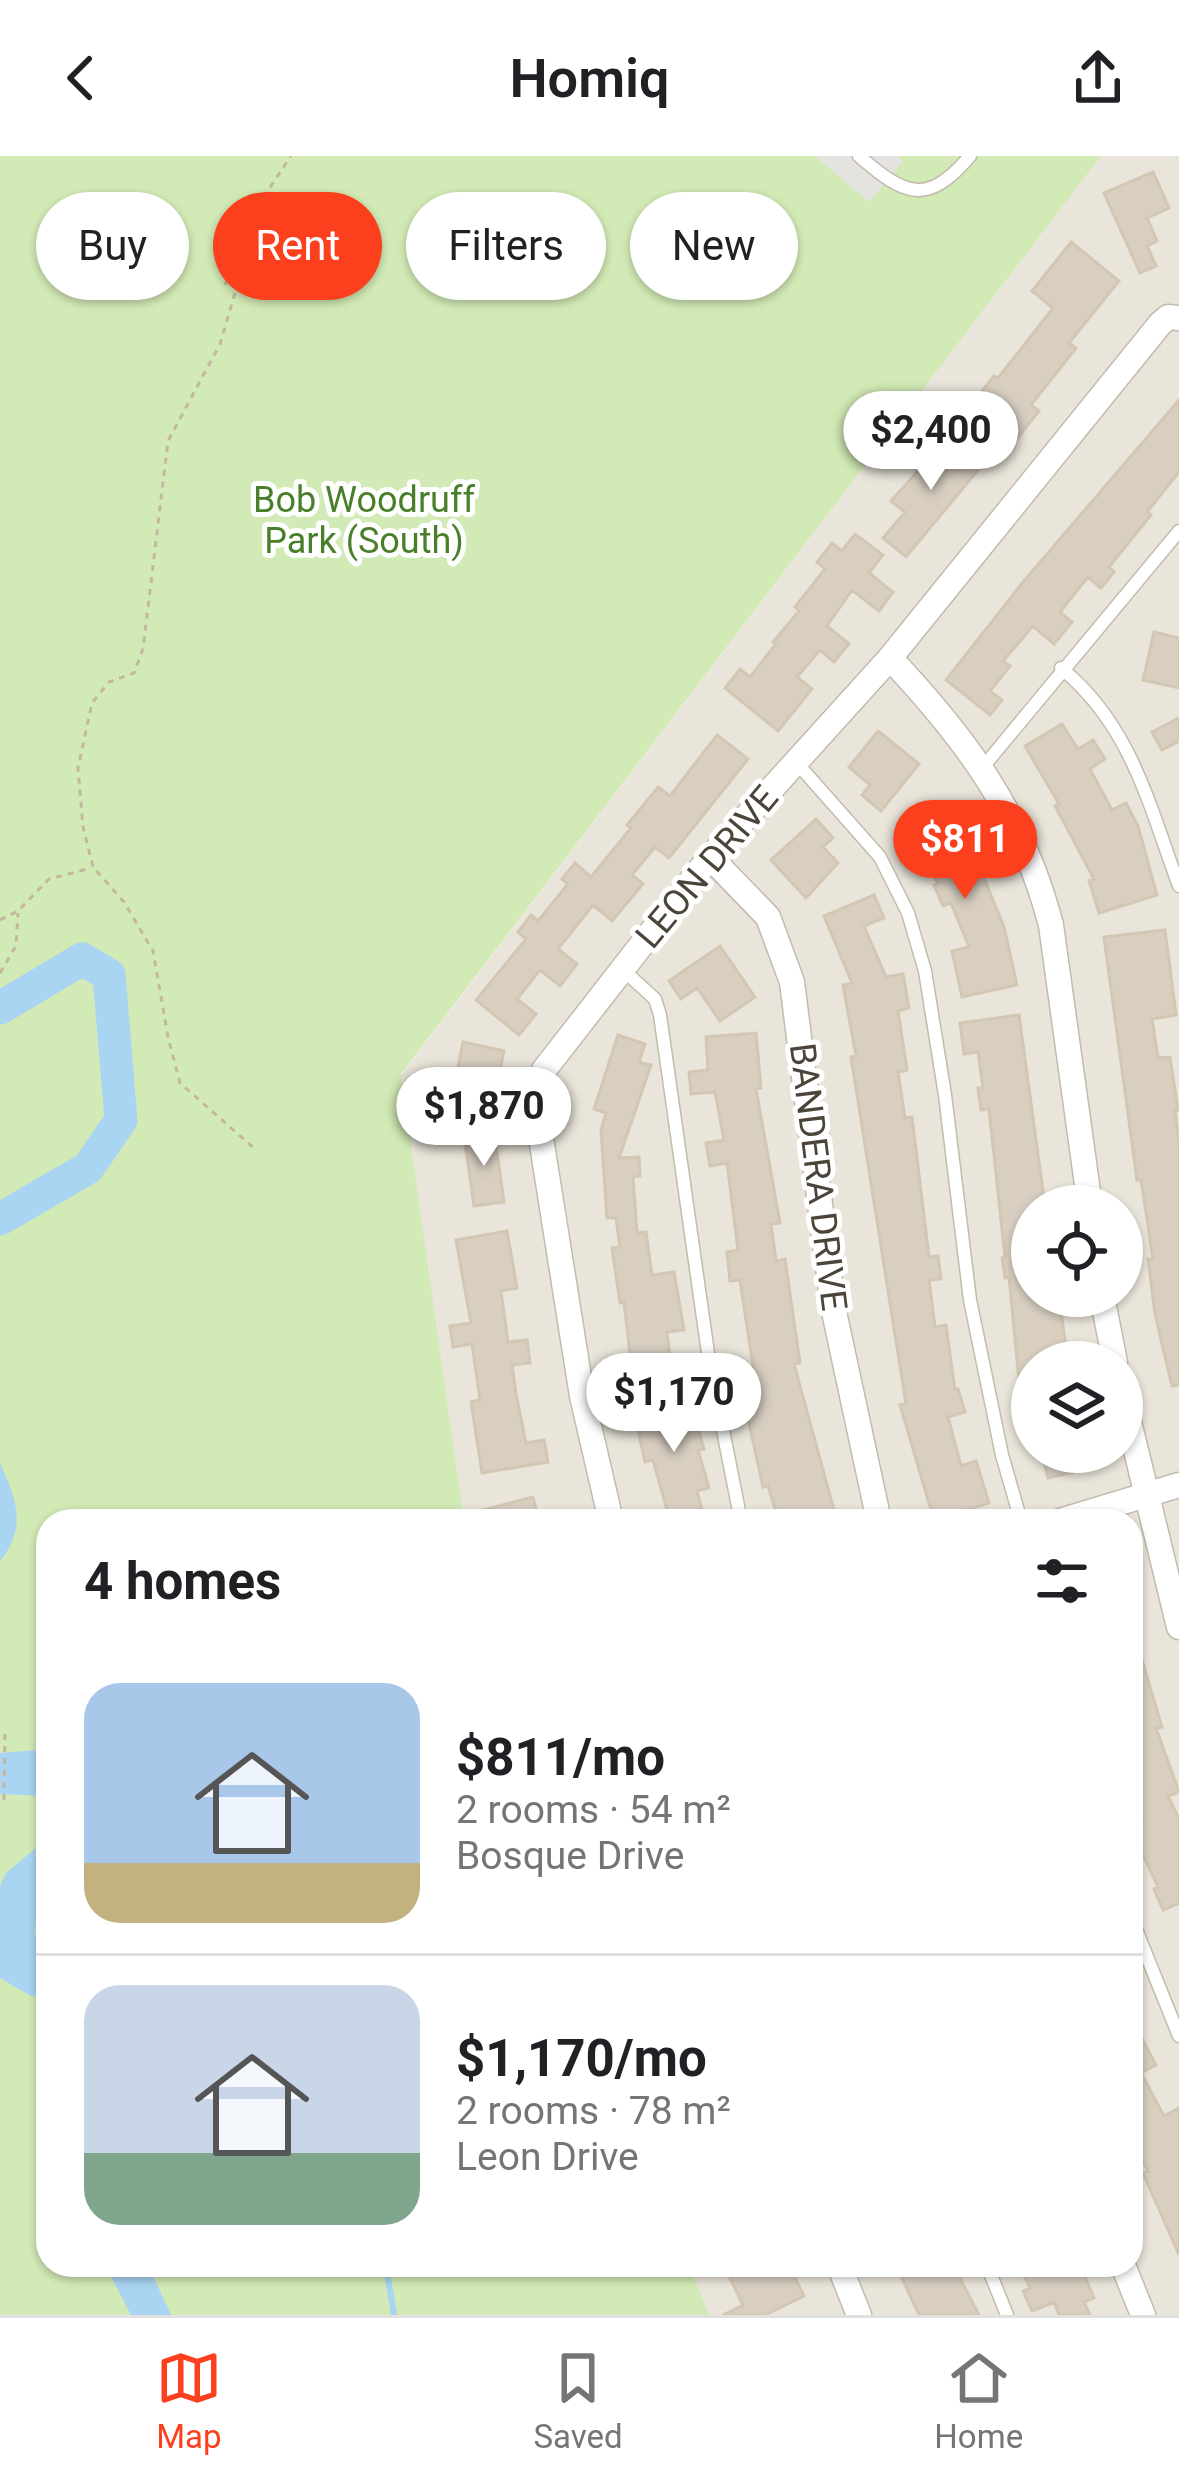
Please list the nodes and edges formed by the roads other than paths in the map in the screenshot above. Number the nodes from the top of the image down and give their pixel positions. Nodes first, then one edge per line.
1 (859, 156) edge
2 (970, 156) edge
3 (1174, 318) edge
4 (1179, 531) edge
5 (890, 658) junction
6 (1061, 668) junction
7 (796, 762) junction
8 (983, 767) junction
9 (710, 857) junction
10 (1179, 886) edge
11 (622, 969) junction
12 (1087, 1185) edge
13 (1140, 1473) edge
14 (1179, 1485) edge
15 (1144, 1493) junction
16 (608, 1509) edge
17 (739, 1509) edge
18 (876, 1509) edge
19 (1018, 1509) edge
20 (1096, 1509) edge
21 (1179, 1628) edge
22 (1143, 1947) edge
23 (1179, 2036) edge
24 (844, 2277) edge
25 (992, 2277) edge
26 (1128, 2277) edge
27 (859, 2315) edge
28 (1007, 2315) edge
29 (1143, 2315) edge

1 - 2 lane
3 - 5 street, LEON DRIVE
4 - 6 lane
5 - 7 street, LEON DRIVE
5 - 8 street
6 - 8 lane
6 - 10 lane
7 - 9 street, LEON DRIVE
7 - 19 lane
8 - 12 street
9 - 11 street, LEON DRIVE
9 - 18 street, BANDERA DRIVE
11 - 16 street, LEON DRIVE
11 - 17 lane
13 - 15 street
14 - 15 street
15 - 20 street
15 - 21 street
22 - 23 lane
24 - 27 street
25 - 28 lane
26 - 29 street

